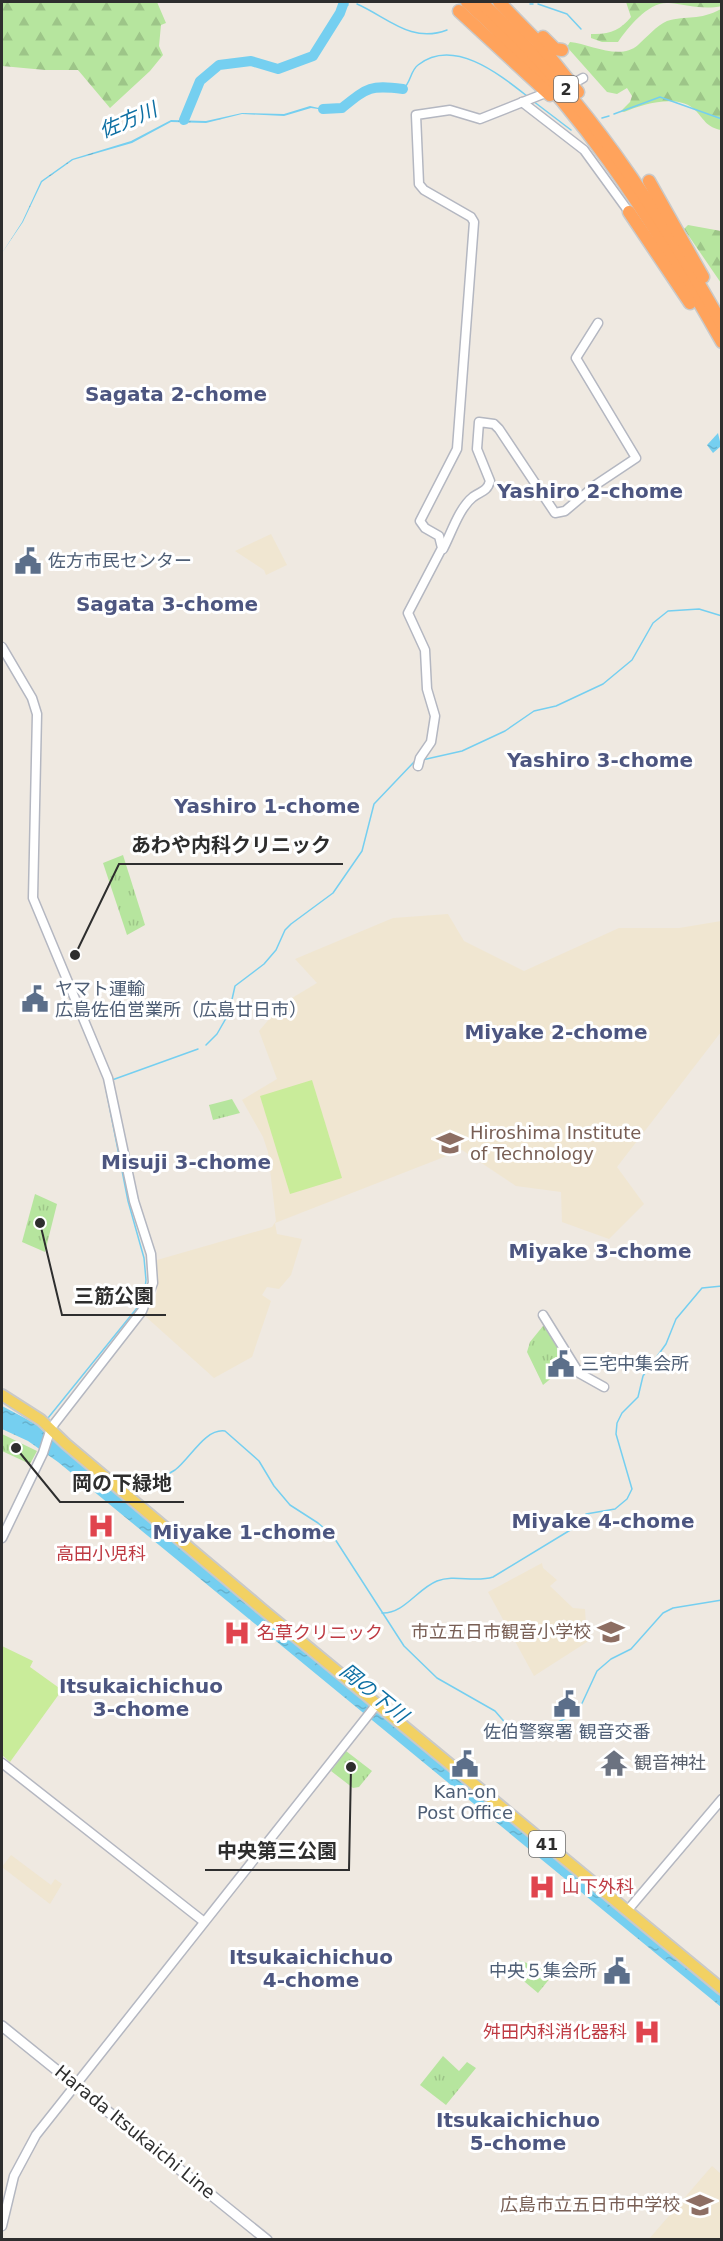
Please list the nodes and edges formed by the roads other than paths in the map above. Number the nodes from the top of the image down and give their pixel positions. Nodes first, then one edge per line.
1 (481, 2) edge
2 (499, 2) edge
3 (505, 2) edge
4 (463, 6) edge
5 (562, 50) dead end
6 (543, 94) dead end
7 (522, 102) junction
8 (644, 184) junction
9 (629, 212) joint
10 (722, 313) edge
11 (598, 323) dead end
12 (722, 324) edge
13 (721, 342) edge
14 (441, 552) junction
15 (2, 647) edge
16 (419, 763) dead end
17 (543, 1315) dead end
18 (604, 1387) dead end
19 (2, 1395) edge
20 (47, 1424) junction
21 (2, 1538) edge
22 (375, 1705) junction
23 (2, 1763) edge
24 (722, 1799) edge
25 (627, 1911) junction
26 (203, 1921) junction
27 (722, 1989) edge
28 (2, 2026) edge
29 (75, 2085) junction
30 (2, 2226) edge
31 (267, 2240) edge

1 - 8 highway, 2
2 - 8 highway, 2
3 - 5 highway, 2
4 - 13 highway, 2
6 - 7 street
7 - 9 street
7 - 14 street
8 - 10 highway
8 - 12 highway, 2
9 - 13 highway
11 - 14 street
14 - 16 street
15 - 20 street
17 - 18 street
19 - 20 main road, 41
20 - 21 street
20 - 22 main road, 41
22 - 25 main road, 41
22 - 26 street
23 - 26 street
24 - 25 street
25 - 27 main road, 41
26 - 29 street
28 - 29 main road, Harada Itsukaichi Line
29 - 30 street
29 - 31 main road, Harada Itsukaichi Line

